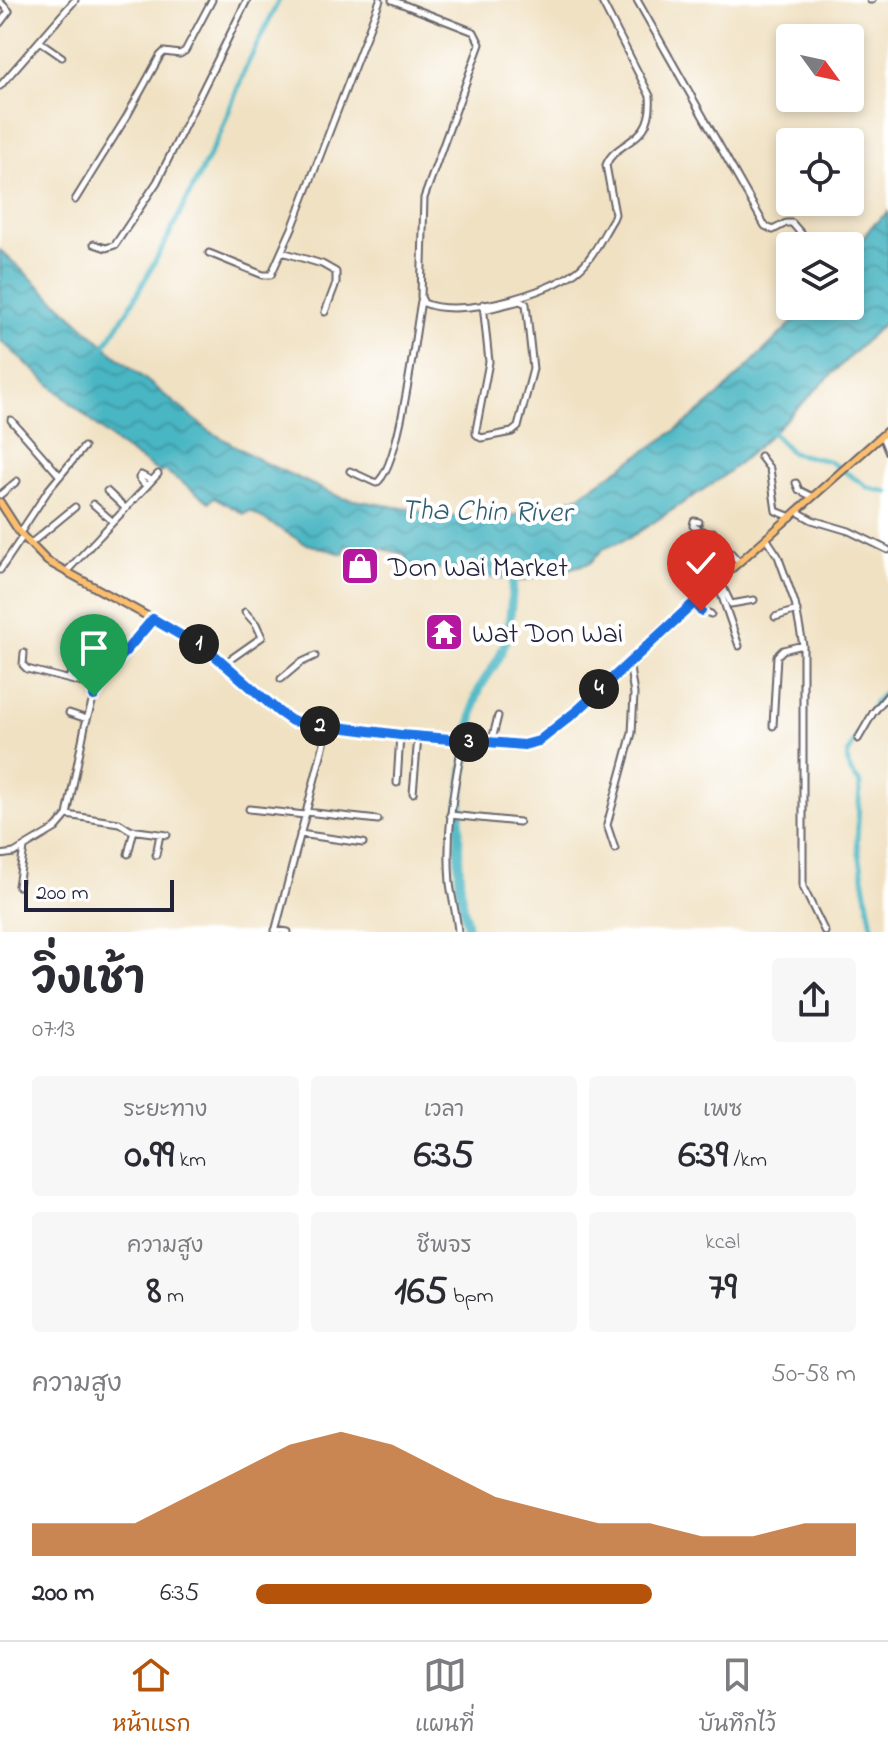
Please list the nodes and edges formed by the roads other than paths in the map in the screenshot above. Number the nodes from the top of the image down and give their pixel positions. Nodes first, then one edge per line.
1 (75, 0) edge
2 (212, 0) edge
3 (247, 0) edge
4 (380, 0) edge
5 (392, 0) edge
6 (601, 0) edge
7 (637, 0) edge
8 (0, 2) edge
9 (0, 23) edge
10 (39, 41) junction
11 (62, 57) dead end
12 (0, 86) edge
13 (75, 200) dead end
14 (800, 232) edge
15 (94, 244) dead end
16 (282, 252) junction
17 (209, 253) dead end
18 (421, 300) junction
19 (483, 307) junction
20 (325, 312) dead end
21 (11, 420) dead end
22 (888, 430) edge
23 (882, 436) junction
24 (84, 447) dead end
25 (888, 451) edge
26 (760, 456) dead end
27 (350, 471) dead end
28 (158, 474) dead end
29 (60, 476) junction
30 (17, 481) dead end
31 (796, 483) dead end
32 (107, 491) dead end
33 (0, 495) edge
34 (814, 498) junction
35 (0, 502) edge
36 (93, 504) dead end
37 (75, 507) dead end
38 (125, 508) junction
39 (795, 515) junction
40 (112, 521) junction
41 (700, 528) dead end
42 (713, 532) dead end
43 (22, 534) junction
44 (766, 538) junction
45 (684, 541) dead end
46 (30, 544) junction
47 (714, 550) junction
48 (888, 550) edge
49 (731, 553) dead end
50 (739, 562) junction
51 (0, 570) edge
52 (66, 573) junction
53 (689, 579) dead end
54 (721, 579) junction
55 (699, 598) junction
56 (754, 600) dead end
57 (797, 610) junction
58 (245, 612) dead end
59 (711, 614) dead end
60 (775, 617) dead end
61 (153, 619) junction
62 (803, 645) junction
63 (739, 646) dead end
64 (101, 647) dead end
65 (24, 653) dead end
66 (121, 656) junction
67 (315, 656) dead end
68 (629, 662) junction
69 (225, 663) junction
70 (109, 671) junction
71 (69, 679) junction
72 (281, 679) dead end
73 (99, 687) junction
74 (888, 695) edge
75 (69, 713) dead end
76 (498, 716) dead end
77 (87, 719) junction
78 (773, 726) dead end
79 (328, 728) junction
80 (400, 735) junction
81 (418, 737) junction
82 (858, 739) dead end
83 (468, 741) junction
84 (491, 744) junction
85 (397, 783) dead end
86 (413, 793) dead end
87 (249, 809) dead end
88 (305, 813) junction
89 (67, 815) junction
90 (457, 815) junction
91 (378, 820) dead end
92 (519, 822) dead end
93 (134, 830) junction
94 (300, 834) junction
95 (363, 843) dead end
96 (24, 847) junction
97 (615, 849) dead end
98 (128, 854) dead end
99 (0, 855) edge
100 (156, 855) dead end
101 (18, 886) dead end
102 (275, 931) edge
103 (288, 932) edge
104 (458, 932) edge
105 (825, 932) edge

1 - 10 street
2 - 13 street
3 - 15 street
4 - 16 street
5 - 18 street
6 - 19 street
7 - 14 street
8 - 9 street
10 - 11 street
10 - 12 street
16 - 17 street
16 - 20 street
18 - 19 street
18 - 27 street
19 - 19 street
21 - 29 street
22 - 23 main road
23 - 25 street
23 - 34 main road
24 - 29 street
26 - 39 street
28 - 38 street
29 - 43 street
30 - 33 street
31 - 34 street
32 - 38 street
34 - 39 main road
35 - 43 main road
36 - 40 street
37 - 46 street
38 - 40 street
39 - 44 main road
39 - 48 street
40 - 52 street
41 - 47 street
42 - 47 street
43 - 46 main road
43 - 51 street
44 - 50 main road
44 - 57 street
45 - 47 street
46 - 52 main road
47 - 54 street
49 - 50 street
50 - 54 main road
52 - 61 main road
53 - 55 street
54 - 55 main road
54 - 56 street
54 - 63 street
55 - 59 street
55 - 68 main road
57 - 60 street
57 - 62 street
58 - 69 street
61 - 66 street
61 - 69 main road
62 - 78 street
62 - 105 street
64 - 66 street
65 - 71 street
66 - 70 street
67 - 72 street
68 - 84 main road
68 - 97 street
69 - 79 main road
70 - 71 street
70 - 73 street
71 - 73 street
73 - 77 street
74 - 82 street
75 - 77 street
76 - 84 street
77 - 89 street
79 - 80 main road
79 - 88 street
80 - 81 main road
80 - 85 street
81 - 83 main road
81 - 86 street
83 - 84 main road
83 - 90 street
87 - 88 street
88 - 91 street
88 - 94 street
89 - 93 street
89 - 96 street
90 - 92 street
90 - 104 street
93 - 98 street
93 - 100 street
94 - 95 street
94 - 102 street
96 - 99 street
96 - 101 street
102 - 103 street

